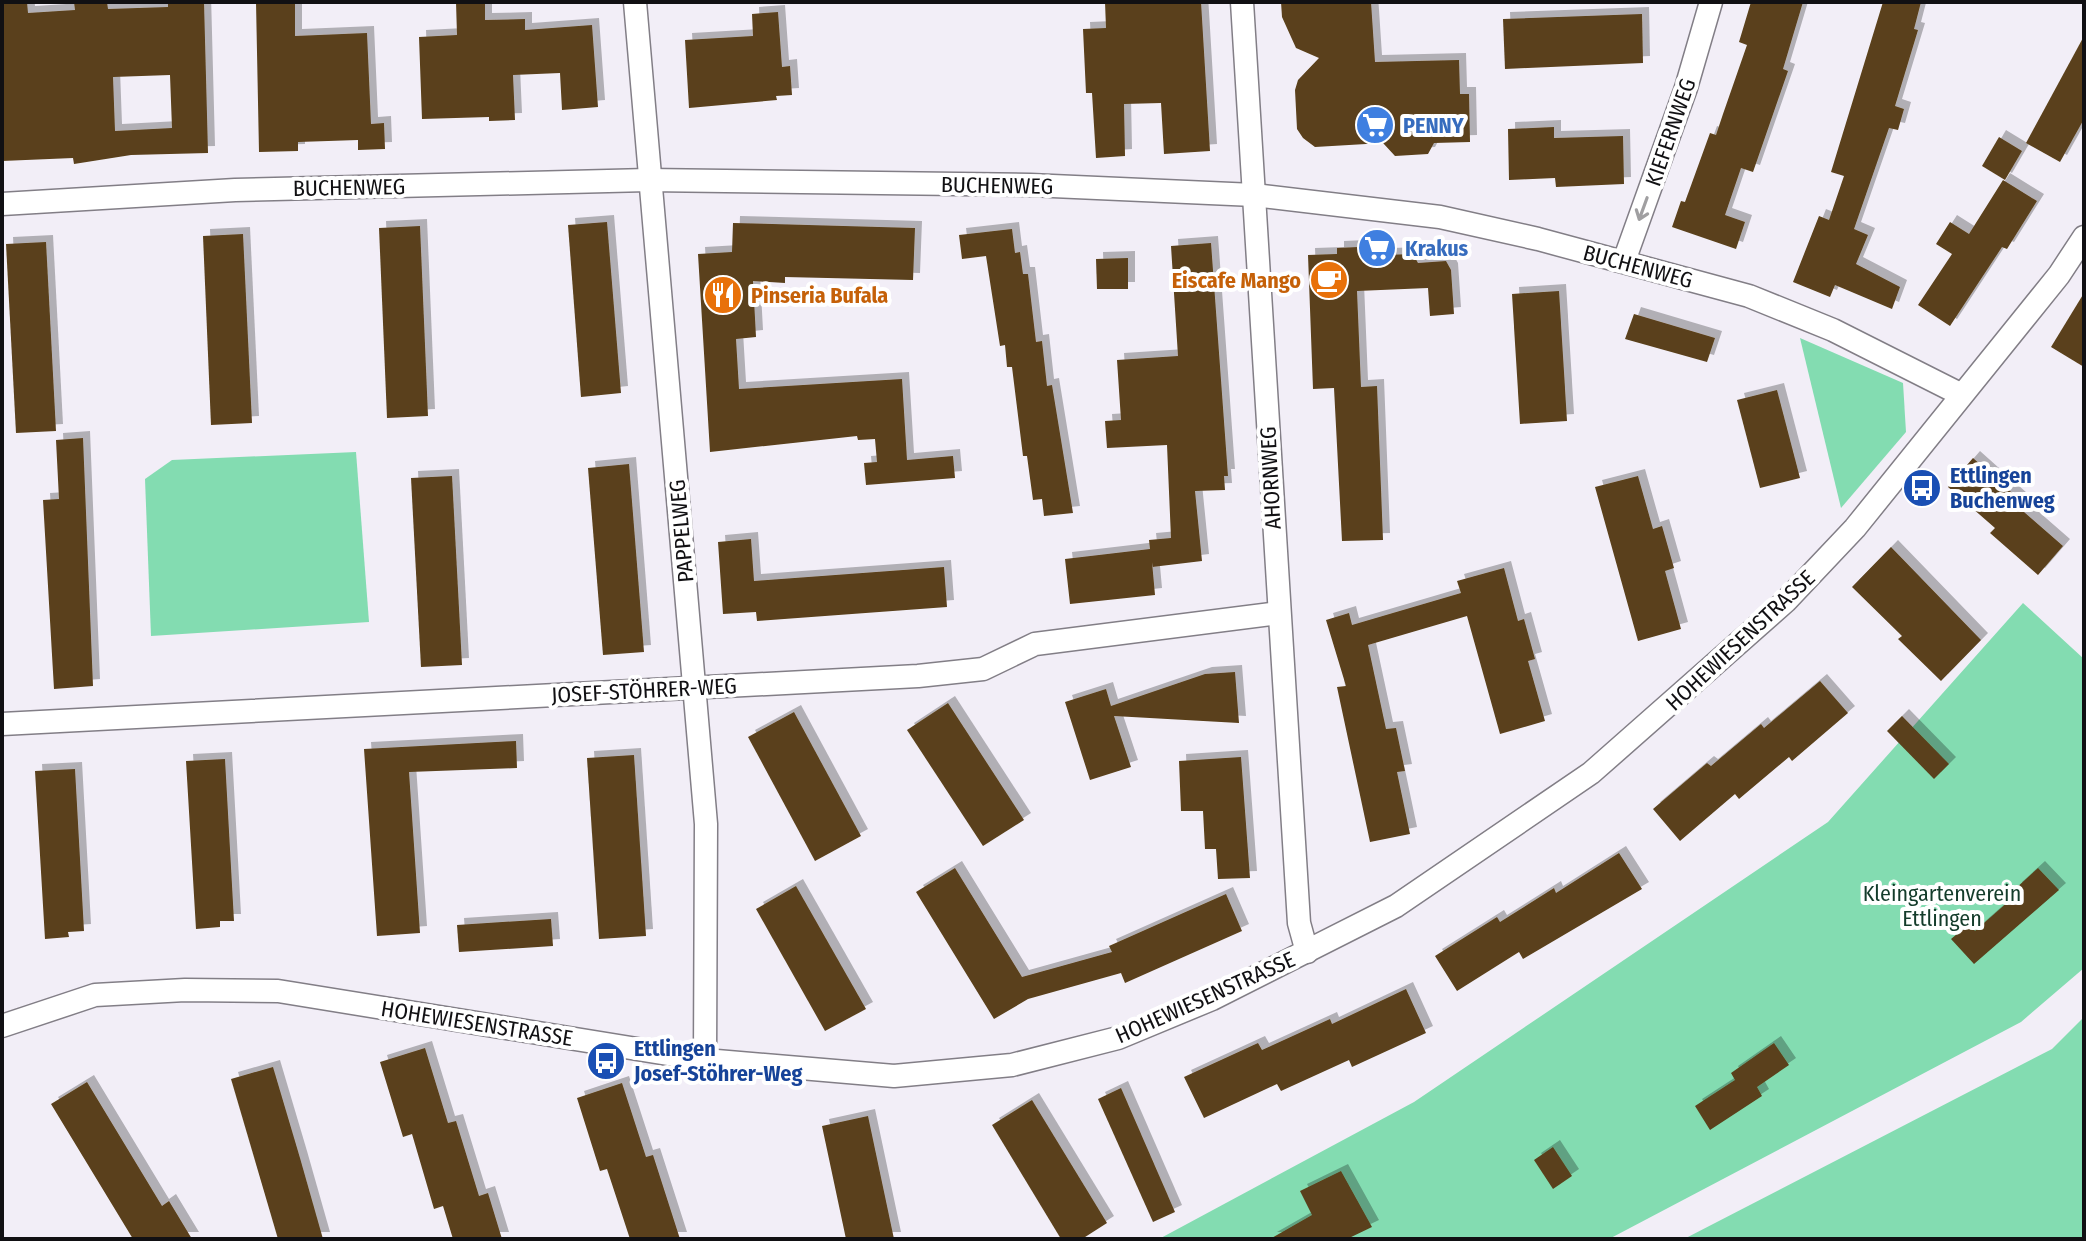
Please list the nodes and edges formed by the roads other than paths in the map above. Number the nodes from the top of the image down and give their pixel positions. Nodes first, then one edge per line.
1 (635, 2) edge
2 (1242, 2) edge
3 (1711, 2) edge
4 (648, 180) junction
5 (1254, 195) junction
6 (2, 204) edge
7 (2084, 237) edge
8 (1624, 261) junction
9 (1960, 394) junction
10 (1279, 613) junction
11 (696, 688) junction
12 (2, 724) edge
13 (1307, 952) junction
14 (2, 1026) edge
15 (705, 1060) junction

1 - 4 street, PAPPELWEG
2 - 5 street, AHORNWEG
3 -> 8 street, KIEFERNWEG
4 - 5 street, BUCHENWEG
4 - 6 street, BUCHENWEG
4 - 11 street, PAPPELWEG
5 - 8 street, BUCHENWEG
5 - 10 street, AHORNWEG
7 - 9 street, HOHEWIESENSTRASSE
8 - 9 street, BUCHENWEG
9 - 13 street, HOHEWIESENSTRASSE
10 - 11 street, JOSEF-STÖHRER-WEG
10 - 13 street, AHORNWEG
11 - 12 street, JOSEF-STÖHRER-WEG
11 - 15 street, PAPPELWEG
13 - 15 street, HOHEWIESENSTRASSE
14 - 15 street, HOHEWIESENSTRASSE

